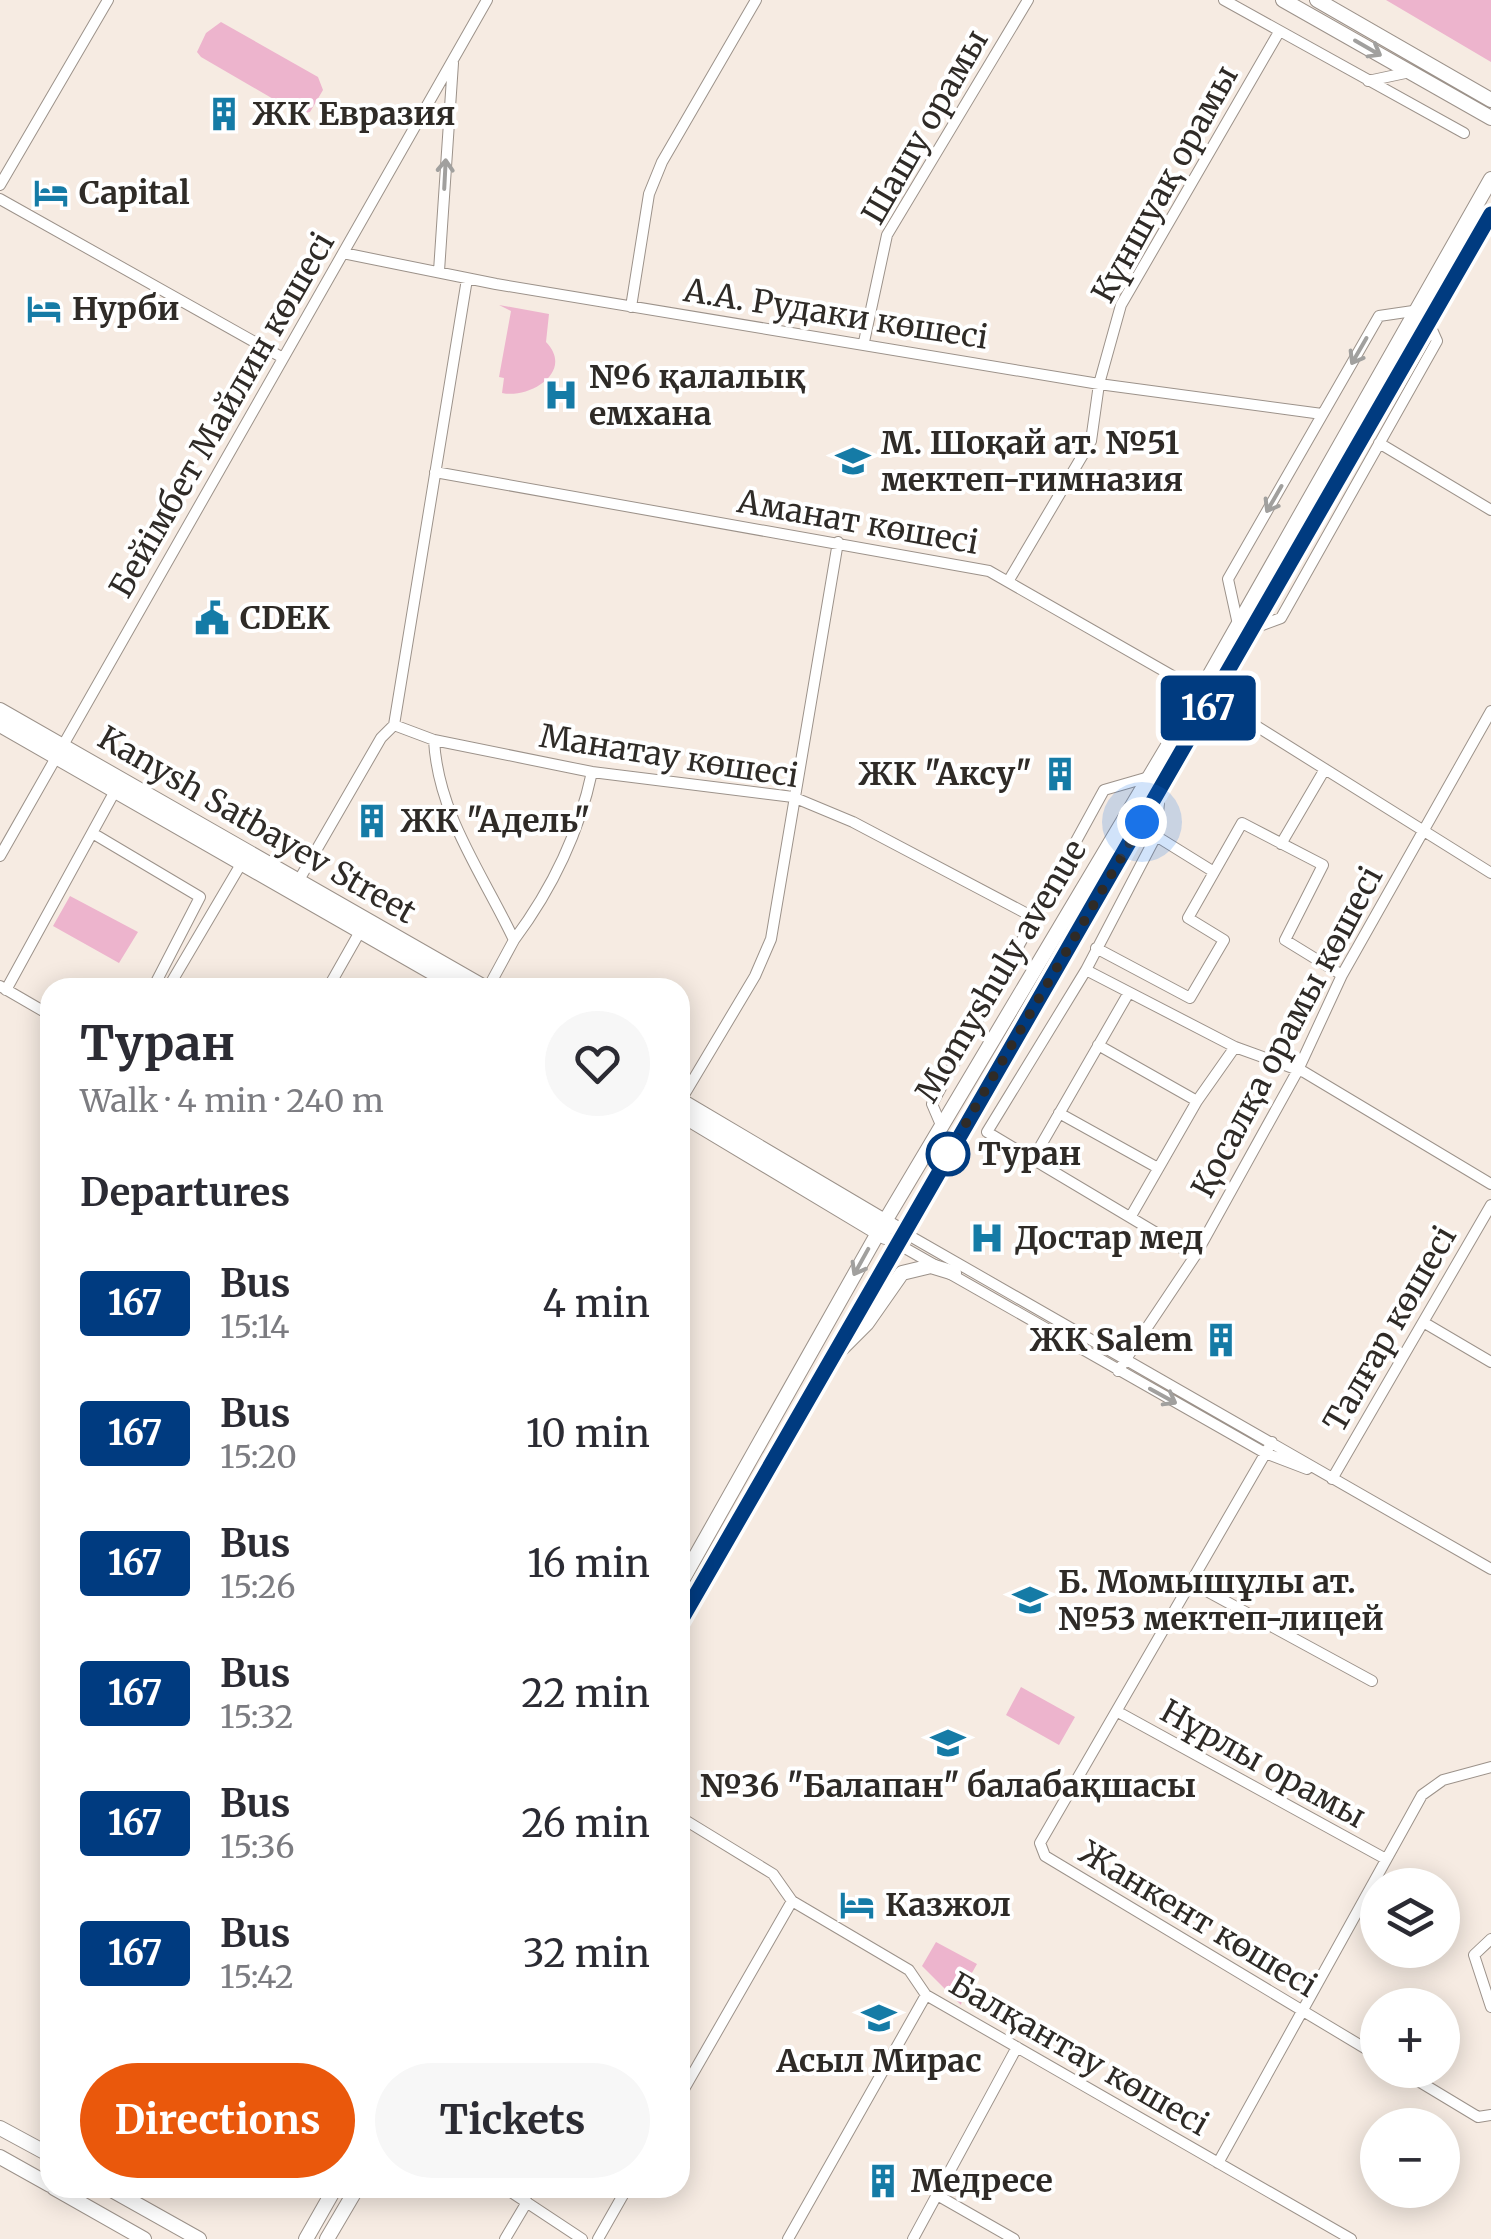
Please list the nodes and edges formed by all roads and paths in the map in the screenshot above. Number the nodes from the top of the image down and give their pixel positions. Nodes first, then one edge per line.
1 (108, 0) edge
2 (487, 0) edge
3 (756, 0) edge
4 (1028, 0) edge
5 (1224, 0) edge
6 (1283, 0) edge
7 (1316, 0) edge
8 (1279, 32) junction
9 (453, 60) junction
10 (1411, 72) junction
11 (1367, 81) junction
12 (1491, 100) edge
13 (1491, 118) edge
14 (1464, 134) dead end
15 (1491, 179) edge
16 (0, 185) edge
17 (0, 200) edge
18 (1491, 214) edge
19 (1491, 228) edge
20 (1474, 243) junction
21 (343, 253) junction
22 (440, 272) junction
23 (467, 279) junction
24 (630, 307) junction
25 (1413, 311) junction
26 (1429, 322) junction
27 (864, 342) junction
28 (284, 358) junction
29 (1099, 384) junction
30 (1322, 414) junction
31 (1380, 443) junction
32 (435, 472) junction
33 (1491, 510) edge
34 (838, 542) junction
35 (1009, 580) junction
36 (1237, 620) junction
37 (1254, 628) junction
38 (1207, 695) junction
39 (0, 710) edge
40 (1491, 711) edge
41 (0, 726) edge
42 (394, 726) junction
43 (434, 740) junction
44 (59, 751) junction
45 (1325, 769) junction
46 (592, 772) junction
47 (1149, 777) junction
48 (1160, 790) junction
49 (115, 791) junction
50 (793, 797) junction
51 (1423, 831) junction
52 (94, 834) junction
53 (1156, 836) junction
54 (1281, 844) junction
55 (0, 856) edge
56 (245, 857) junction
57 (1214, 872) junction
58 (1491, 874) edge
59 (298, 880) junction
60 (1033, 917) junction
61 (362, 928) junction
62 (514, 940) junction
63 (1096, 948) junction
64 (1086, 970) junction
65 (1342, 975) junction
66 (158, 978) edge
67 (174, 978) edge
68 (334, 978) edge
69 (443, 978) edge
70 (470, 978) edge
71 (493, 978) edge
72 (3, 988) edge
73 (1128, 994) junction
74 (40, 1009) edge
75 (1098, 1045) junction
76 (1235, 1046) junction
77 (1009, 1050) junction
78 (1030, 1062) junction
79 (1298, 1070) junction
80 (690, 1083) edge
81 (1197, 1101) junction
82 (690, 1106) edge
83 (1059, 1113) junction
84 (690, 1120) edge
85 (942, 1125) junction
86 (1034, 1159) junction
87 (1158, 1168) junction
88 (1491, 1184) edge
89 (1491, 1204) edge
90 (1131, 1216) junction
91 (881, 1227) junction
92 (899, 1238) junction
93 (1195, 1256) junction
94 (954, 1273) junction
95 (1423, 1322) junction
96 (1491, 1362) edge
97 (828, 1363) junction
98 (1121, 1366) junction
99 (1272, 1442) junction
100 (1265, 1453) junction
101 (1332, 1479) junction
102 (690, 1566) edge
103 (1491, 1569) edge
104 (1192, 1583) junction
105 (690, 1604) edge
106 (1372, 1680) dead end
107 (1118, 1712) junction
108 (1491, 1768) edge
109 (690, 1823) edge
110 (1384, 1858) junction
111 (792, 1901) junction
112 (1487, 1941) edge
113 (926, 1995) junction
114 (1491, 2007) edge
115 (1299, 2009) junction
116 (1360, 2045) edge
117 (1017, 2048) junction
118 (690, 2079) edge
119 (1430, 2088) edge
120 (1491, 2115) edge
121 (0, 2128) edge
122 (40, 2150) edge
123 (0, 2157) edge
124 (1218, 2162) junction
125 (40, 2179) edge
126 (937, 2195) junction
127 (73, 2198) edge
128 (126, 2198) edge
129 (329, 2198) edge
130 (351, 2198) edge
131 (520, 2198) edge
132 (622, 2198) edge
133 (526, 2202) junction
134 (915, 2238) edge
135 (144, 2239) edge
136 (199, 2239) edge
137 (306, 2239) edge
138 (327, 2239) edge
139 (504, 2239) edge
140 (582, 2239) edge
141 (598, 2239) edge
142 (788, 2239) edge
143 (1014, 2239) edge
144 (1351, 2239) edge

1 - 16 street
2 - 9 street, Бейімбет Майлин көшесі
3 - 24 street
4 - 27 street, Шашу орамы
5 - 8 street
6 -> 10 main road
7 - 12 main road
8 - 11 street
8 - 29 street, Күншуақ орамы
9 - 21 street, Бейімбет Майлин көшесі
22 -> 9 street
10 - 11 street
10 - 13 main road
11 - 14 street
15 - 25 main road, Momyshuly avenue
17 - 28 street
18 - 20 main road, Momyshuly avenue
19 - 20 main road
20 - 26 main road, Momyshuly avenue
21 - 22 street, А.А. Рудаки көшесі
21 - 28 street, Бейімбет Майлин көшесі
22 - 23 street, А.А. Рудаки көшесі
23 - 24 street, А.А. Рудаки көшесі
23 - 32 street
24 - 27 street, А.А. Рудаки көшесі
25 -> 30 street
25 - 36 main road, Momyshuly avenue
26 - 31 street
26 - 37 main road, Momyshuly avenue
27 - 29 street, А.А. Рудаки көшесі
28 - 44 street, Бейімбет Майлин көшесі
29 - 30 street, А.А. Рудаки көшесі
29 - 35 street, Күншуақ орамы
30 -> 36 street
31 - 33 street
31 - 37 street
32 - 34 street, Аманат көшесі
32 - 42 street
34 - 35 street, Аманат көшесі
34 - 50 street
35 - 38 street, Аманат көшесі
36 - 38 main road, Momyshuly avenue
37 - 38 main road, Momyshuly avenue
38 - 45 street, Аманат көшесі
38 - 47 main road, Momyshuly avenue
38 - 48 main road, Momyshuly avenue
39 - 44 main road, Kanysh Satbayev Street
40 - 51 street, Қосалқа орамы көшесі
41 - 44 main road, Kanysh Satbayev Street
42 - 43 street, Манатау көшесі
42 - 59 street
43 - 46 street, Манатау көшесі
43 - 62 street
44 - 49 main road, Kanysh Satbayev Street
44 - 55 street, Бейімбет Майлин көшесі
44 - 56 main road, Kanysh Satbayev Street
45 - 51 street, Аманат көшесі
45 - 54 street
46 - 50 street, Манатау көшесі
46 - 62 street
47 - 60 street
47 - 85 main road, Momyshuly avenue
48 - 53 street
48 - 77 main road, Momyshuly avenue
49 - 52 street
49 - 56 main road, Kanysh Satbayev Street
50 - 60 street, Манатау көшесі
50 - 80 street
51 - 58 street, Аманат көшесі
51 - 65 street, Қосалқа орамы көшесі
52 - 66 street
52 - 72 street
53 - 57 street
53 - 63 street
54 - 57 street
54 - 65 street
56 - 59 main road, Kanysh Satbayev Street
56 - 61 main road, Kanysh Satbayev Street
56 - 67 street
57 - 63 street
59 - 70 main road, Kanysh Satbayev Street
60 - 85 street
61 - 68 street
61 - 69 main road, Kanysh Satbayev Street
62 - 71 street
63 - 64 street
64 - 73 street
64 - 78 street
65 - 79 street, Қосалқа орамы көшесі
72 - 74 street
73 - 75 street
73 - 76 street
75 - 81 street
75 - 83 street
76 - 79 street
76 - 81 street
77 - 78 street
77 - 92 main road, Momyshuly avenue
78 - 86 street
79 - 88 street
79 - 93 street, Қосалқа орамы көшесі
81 - 87 street
82 - 91 main road
83 - 86 street
83 - 87 street
84 - 91 main road
85 - 91 main road, Momyshuly avenue
86 - 90 street
87 - 90 street
89 - 95 street, Талғар көшесі
90 - 93 street
91 - 92 main road
91 -> 102 main road, Momyshuly avenue
92 - 94 street
92 - 97 main road, Momyshuly avenue
92 - 98 street
93 - 98 street, Қосалқа орамы көшесі
94 - 97 main road
94 - 98 street
95 - 96 street
95 - 101 street, Талғар көшесі
97 - 105 main road, Momyshuly avenue
98 - 99 street
98 -> 100 street
99 - 100 street
99 - 101 street
100 - 101 street
100 - 104 street
101 - 103 street
104 - 106 street
104 - 107 street
107 - 110 street, Нұрлы орамы
107 - 115 street, Жанкент көшесі
108 - 110 street
109 - 111 street, Балқантау көшесі
110 - 115 street
111 - 113 street, Балқантау көшесі
111 - 118 street
112 - 114 street
113 - 117 street, Балқантау көшесі
113 - 142 street
115 - 116 street, Жанкент көшесі
115 - 124 street
117 - 124 street, Балқантау көшесі
117 - 126 street
119 - 120 street
121 - 122 main road
123 - 125 main road
124 - 144 street, Балқантау көшесі
126 - 134 street
126 - 143 street
127 - 135 main road
128 - 136 main road
129 - 137 main road
130 - 138 main road
131 - 133 street
132 - 141 street
133 - 139 street
133 - 140 street

